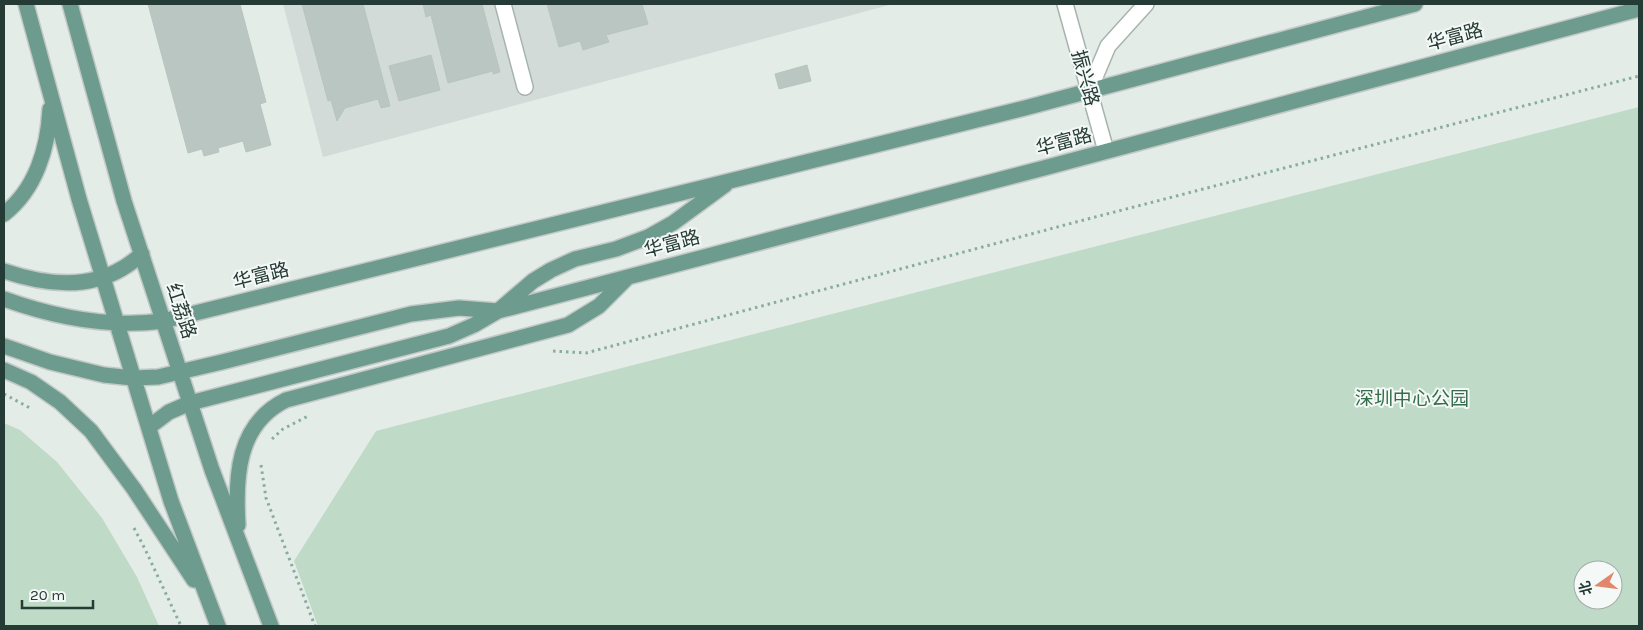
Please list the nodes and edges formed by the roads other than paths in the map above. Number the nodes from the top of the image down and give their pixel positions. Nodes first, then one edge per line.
1 (26, 4) edge
2 (70, 4) edge
3 (503, 4) edge
4 (1065, 4) edge
5 (1146, 4) edge
6 (1415, 4) edge
7 (1639, 9) edge
8 (525, 87) dead end
9 (1089, 91) junction
10 (51, 95) junction
11 (1106, 152) junction
12 (730, 181) junction
13 (4, 214) edge
14 (142, 254) junction
15 (4, 271) edge
16 (103, 277) junction
17 (628, 277) junction
18 (4, 299) edge
19 (498, 311) junction
20 (163, 321) junction
21 (117, 324) junction
22 (4, 346) edge
23 (4, 370) edge
24 (180, 373) junction
25 (134, 378) junction
26 (190, 403) junction
27 (149, 427) junction
28 (239, 542) junction
29 (210, 605) junction
30 (218, 626) edge
31 (271, 626) edge

1 - 10 main road
2 - 14 main road, 红荔路
3 - 8 street
4 - 9 street, 振兴路
5 - 9 street
6 - 9 main road, 华富路
7 - 11 main road, 华富路
9 - 11 street, 振兴路
9 - 12 main road, 华富路
10 - 13 main road
10 - 16 main road
11 - 17 main road, 华富路
12 - 19 main road, 华富路
12 - 20 main road, 华富路
14 - 16 main road
14 - 20 main road, 红荔路
15 - 16 main road
16 - 21 main road
17 - 19 main road, 华富路
17 - 28 main road
18 - 21 main road, 华富路
19 - 24 main road, 华富路
19 - 26 main road, 华富路
20 - 21 main road, 华富路
20 - 24 main road, 红荔路
21 - 25 main road
22 - 25 main road, 华富路
23 - 29 main road
24 - 25 main road, 华富路
24 - 26 main road, 红荔路
25 - 27 main road
26 - 27 main road, 华富路
26 - 28 main road, 红荔路
27 - 29 main road
28 - 31 main road, 红荔路
29 - 30 main road

